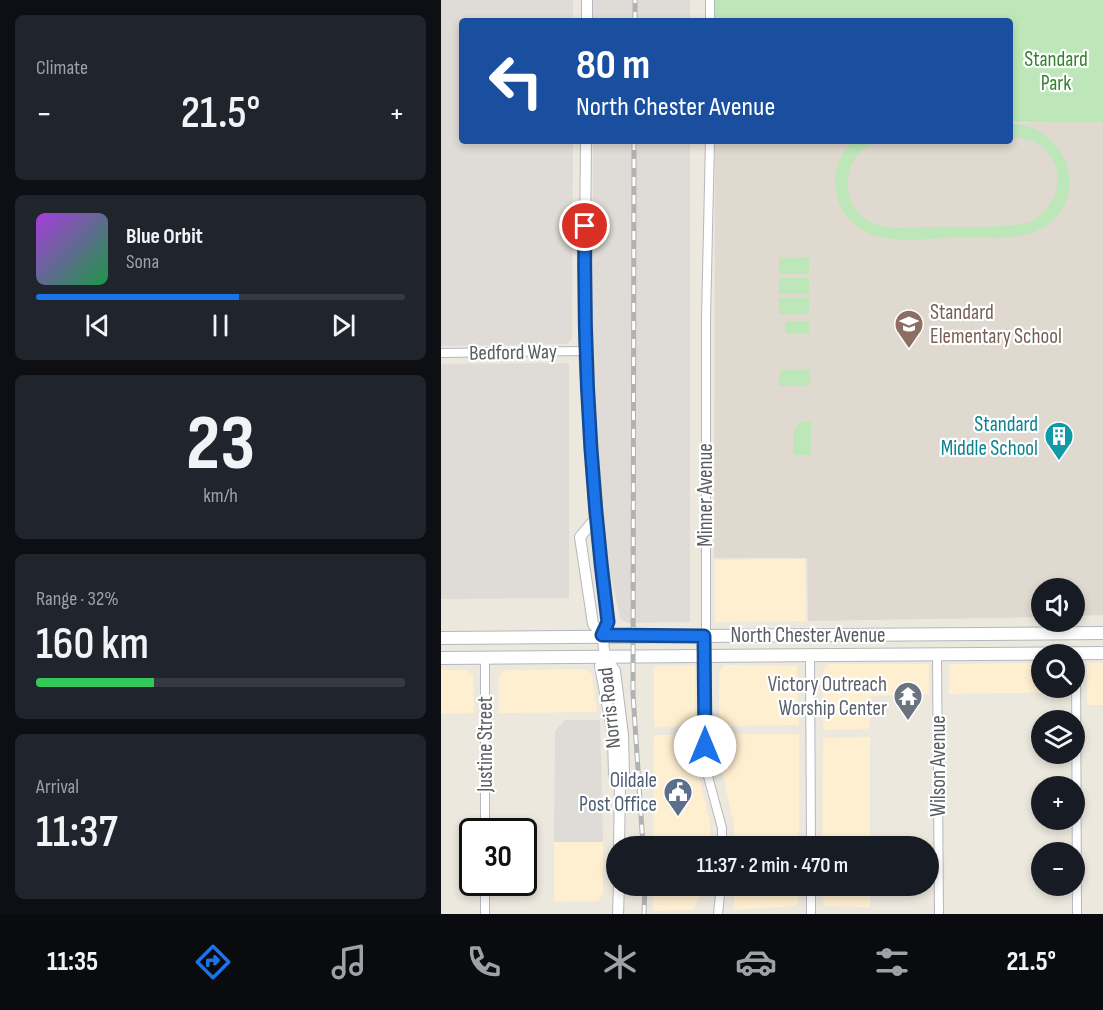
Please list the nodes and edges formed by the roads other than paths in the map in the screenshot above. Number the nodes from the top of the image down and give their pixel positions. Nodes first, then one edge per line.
1 (587, 0) edge
2 (710, 0) edge
3 (587, 18) edge
4 (710, 18) edge
5 (586, 144) edge
6 (710, 144) edge
7 (584, 351) junction
8 (441, 353) edge
9 (595, 519) junction
10 (1103, 633) edge
11 (602, 635) junction
12 (704, 636) junction
13 (441, 638) edge
14 (1031, 653) edge
15 (1085, 653) edge
16 (1103, 653) edge
17 (937, 654) junction
18 (810, 655) junction
19 (605, 656) junction
20 (705, 656) junction
21 (441, 658) edge
22 (485, 658) junction
23 (1076, 698) edge
24 (485, 818) edge
25 (619, 836) edge
26 (722, 836) edge
27 (811, 836) edge
28 (485, 896) edge
29 (619, 896) edge
30 (720, 896) edge
31 (811, 896) edge
32 (485, 914) edge
33 (618, 914) edge
34 (718, 914) edge
35 (811, 914) edge
36 (939, 914) edge
37 (1077, 914) edge

1 - 3 street
2 - 4 street
5 - 7 street
6 - 12 street, Minner Avenue
7 - 8 street, Bedford Way
7 - 9 street
9 - 11 street
9 - 11 street
10 - 12 main road, North Chester Avenue
11 - 12 main road, North Chester Avenue
11 - 13 main road, North Chester Avenue
11 - 19 street, Norris Road
12 - 20 street, Minner Avenue
14 - 17 main road, North Chester Avenue
15 - 16 main road, North Chester Avenue
17 - 18 main road, North Chester Avenue
17 - 36 street, Wilson Avenue
18 - 20 main road, North Chester Avenue
18 - 27 street
19 - 20 main road, North Chester Avenue
19 - 22 main road, North Chester Avenue
19 - 25 street, Norris Road
20 - 26 street, Minner Avenue
21 - 22 main road, North Chester Avenue
22 - 24 street, Justine Street
23 - 37 street
28 - 32 street
29 - 33 street
30 - 34 street
31 - 35 street

